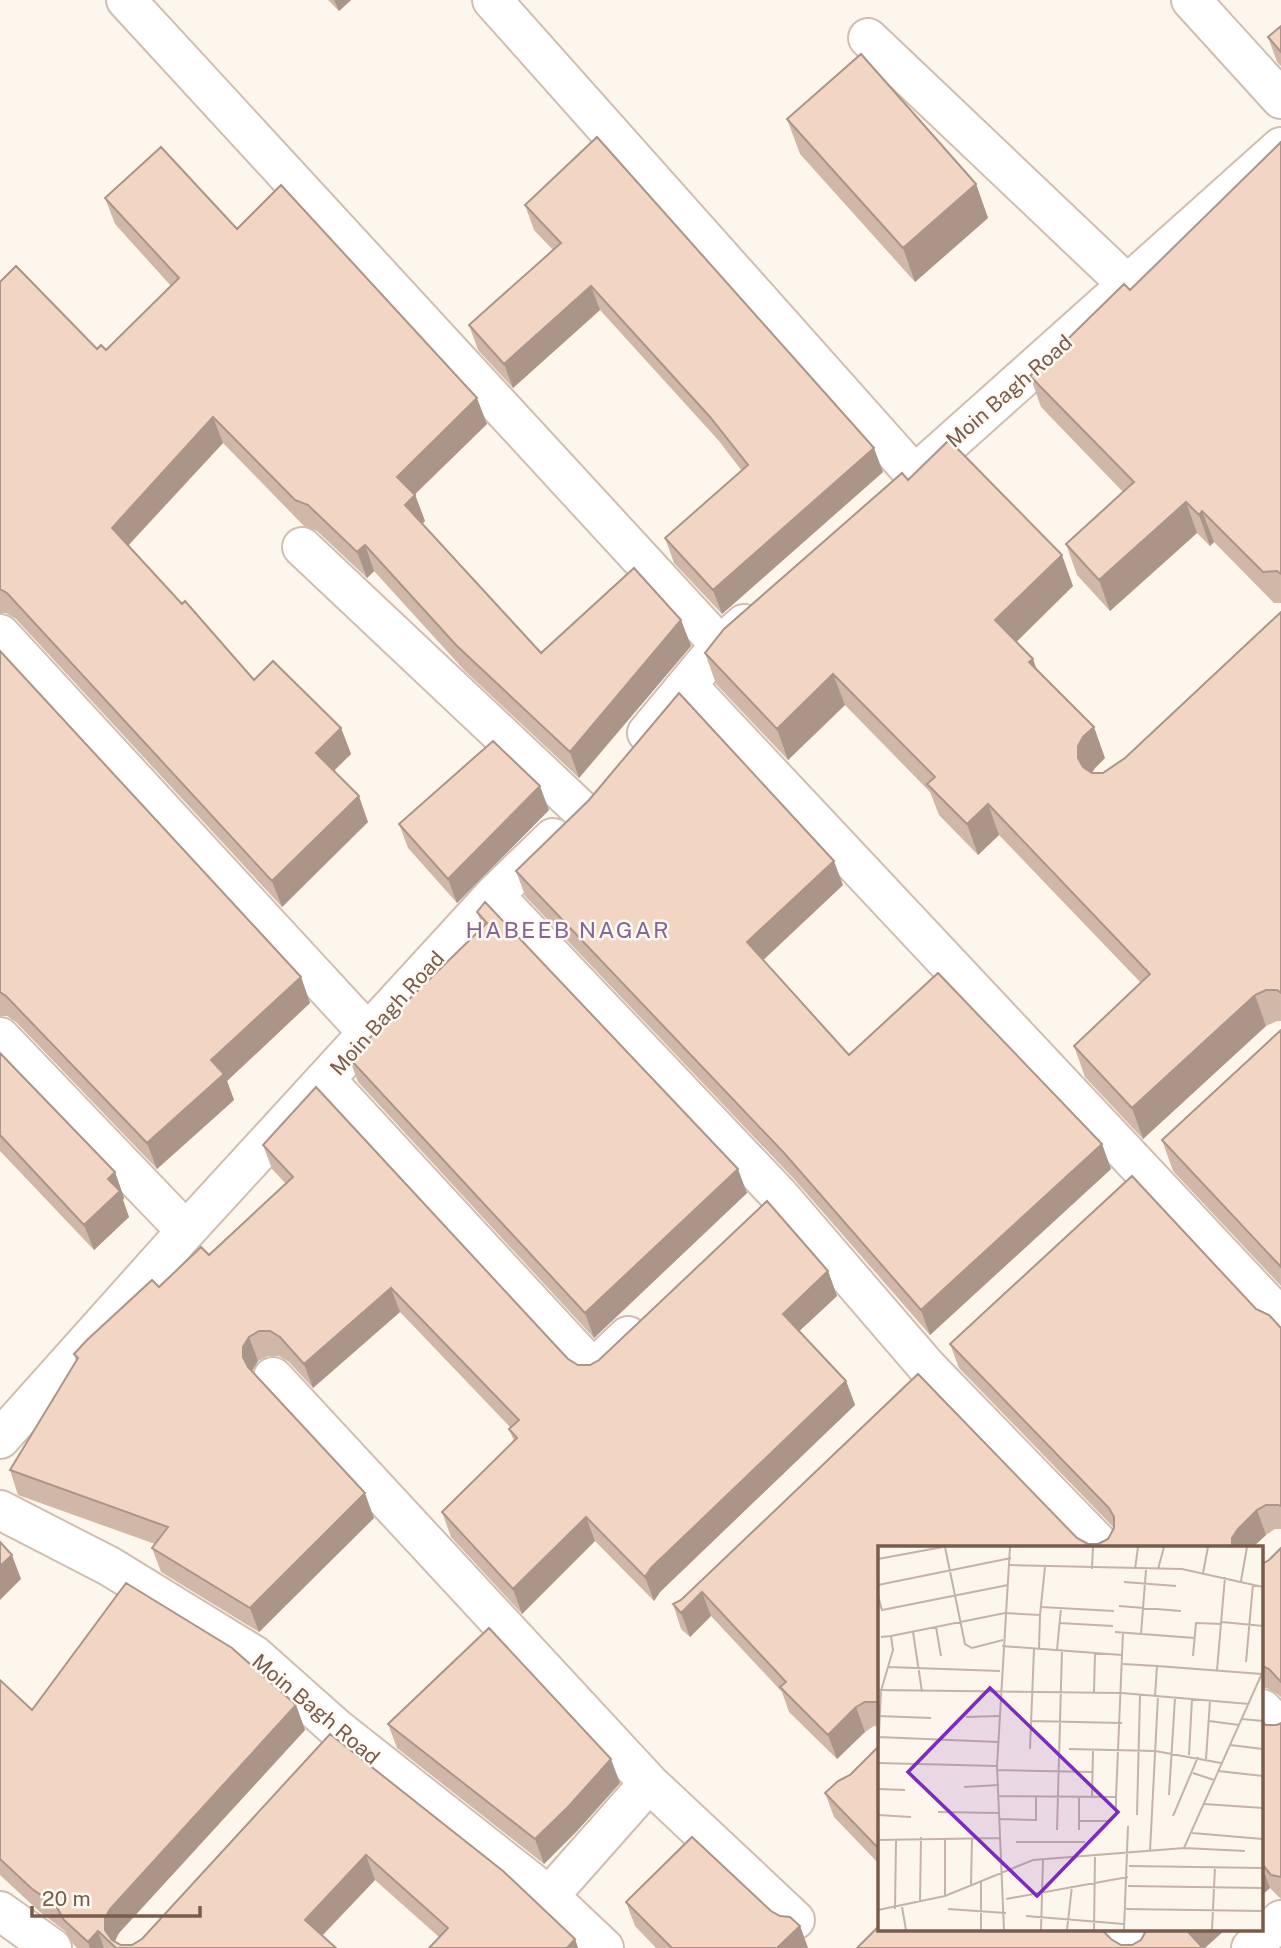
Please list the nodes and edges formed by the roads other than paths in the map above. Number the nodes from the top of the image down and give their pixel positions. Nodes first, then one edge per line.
1 (126, 0) edge
2 (492, 0) edge
3 (1191, 0) edge
4 (868, 38) dead end
5 (1281, 99) edge
6 (1281, 147) edge
7 (1129, 286) junction
8 (915, 475) junction
9 (884, 502) edge
10 (302, 547) dead end
11 (771, 601) edge
12 (0, 634) edge
13 (720, 645) junction
14 (688, 685) junction
15 (581, 810) junction
16 (494, 895) junction
17 (368, 1033) junction
18 (0, 1037) edge
19 (326, 1080) junction
20 (1152, 1159) junction
21 (778, 1194) junction
22 (1111, 1196) edge
23 (749, 1222) edge
24 (186, 1231) junction
25 (652, 1314) edge
26 (1281, 1318) edge
27 (273, 1377) dead end
28 (0, 1439) edge
29 (0, 1510) edge
30 (1093, 1544) edge
31 (1264, 1711) edge
32 (336, 1728) junction
33 (1281, 1728) edge
34 (309, 1758) edge
35 (649, 1783) junction
36 (549, 1896) junction
37 (0, 1911) edge
38 (795, 1920) edge
39 (1281, 1920) edge
40 (1118, 1930) edge
41 (52, 1948) edge
42 (604, 1948) edge
43 (1135, 1948) edge
44 (1251, 1948) edge

1 - 13 street
2 - 8 street
3 - 5 street
4 - 7 street
6 - 7 street, Moin Bagh Road
7 - 8 street, Moin Bagh Road
8 - 9 street, Moin Bagh Road
10 - 15 street
11 - 13 street, Moin Bagh Road
12 - 17 street
13 - 14 street, Moin Bagh Road
14 - 15 street, Moin Bagh Road
14 - 20 street
15 - 16 street, Moin Bagh Road
16 - 17 street, Moin Bagh Road
16 - 21 street
17 - 19 street, Moin Bagh Road
18 - 24 street
19 - 24 street, Moin Bagh Road
19 - 25 street
20 - 22 street
20 - 26 street
21 - 23 street
21 - 30 street
24 - 28 street, Moin Bagh Road
27 - 35 street
29 - 32 street, Moin Bagh Road
31 - 33 street
32 - 34 street
32 - 36 street, Moin Bagh Road
35 - 36 street
35 - 38 street
36 - 42 street, Moin Bagh Road
37 - 41 street
39 - 44 street
40 - 43 street

